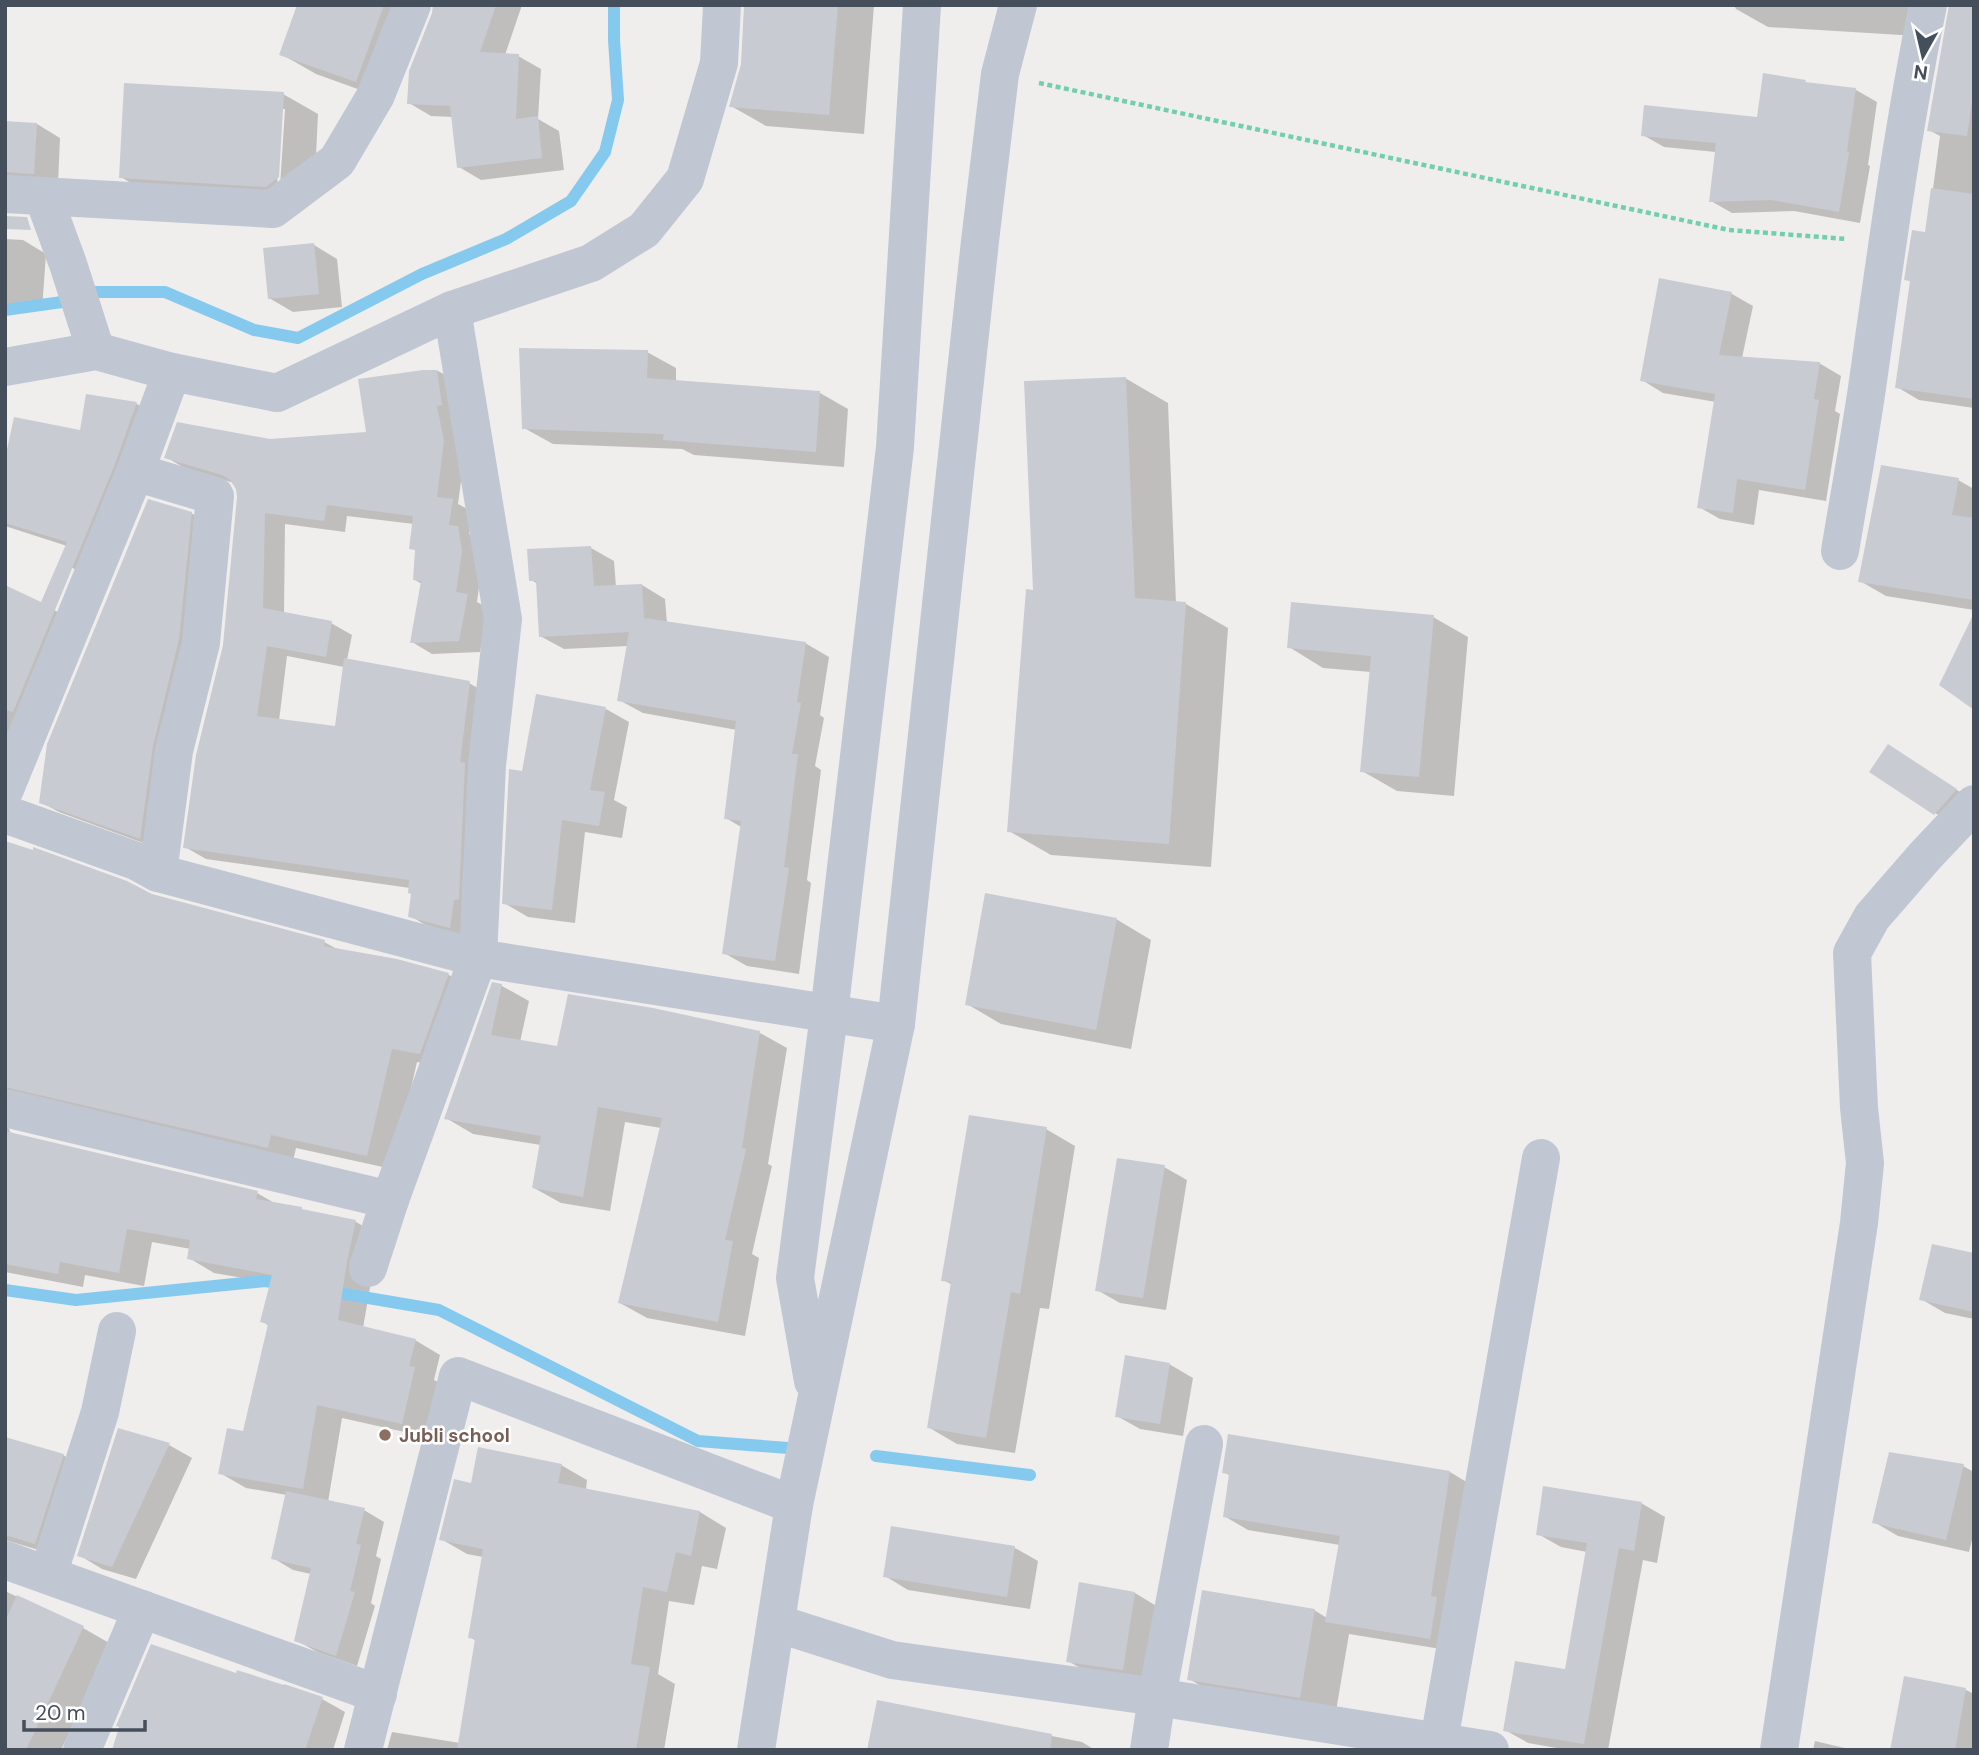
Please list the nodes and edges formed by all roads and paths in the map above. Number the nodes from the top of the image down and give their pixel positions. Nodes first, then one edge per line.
1 (412, 5) edge
2 (722, 5) edge
3 (922, 5) edge
4 (1018, 5) edge
5 (1928, 5) edge
6 (1000, 74) junction
7 (5, 194) edge
8 (43, 196) junction
9 (1887, 242) junction
10 (452, 310) junction
11 (92, 340) junction
12 (5, 367) edge
13 (172, 372) junction
14 (135, 472) junction
15 (1840, 551) dead end
16 (5, 789) edge
17 (1974, 804) edge
18 (5, 814) edge
19 (158, 873) junction
20 (478, 958) junction
21 (829, 1014) junction
22 (896, 1024) junction
23 (5, 1108) edge
24 (1541, 1158) dead end
25 (390, 1200) junction
26 (368, 1268) dead end
27 (117, 1331) dead end
28 (817, 1400) junction
29 (1204, 1444) dead end
30 (794, 1505) junction
31 (5, 1560) edge
32 (48, 1575) junction
33 (142, 1609) junction
34 (775, 1623) junction
35 (378, 1694) junction
36 (1157, 1697) junction
37 (1460, 1746) edge
38 (82, 1750) edge
39 (363, 1750) edge
40 (756, 1750) edge
41 (1149, 1750) edge
42 (1779, 1750) edge

1 - 8 street
2 - 10 street
3 - 21 street
4 - 6 street
5 - 9 street
6 - 9 path
6 - 22 street
7 - 8 street
8 - 11 street
9 - 15 street
10 - 13 street
10 - 20 street
11 - 12 street
11 - 13 street
13 - 14 street
14 - 16 street
14 - 19 street
17 - 42 street
18 - 19 street
19 - 20 street
20 - 21 street
20 - 25 street
21 - 22 street
21 - 28 street
22 - 28 street
23 - 25 street
24 - 37 street
25 - 26 street
27 - 32 street
28 - 30 street
29 - 36 street
30 - 34 street
30 - 35 street
31 - 32 street
32 - 33 street
33 - 35 street
33 - 38 street
34 - 36 street
34 - 40 street
35 - 39 street
36 - 37 street
36 - 41 street

